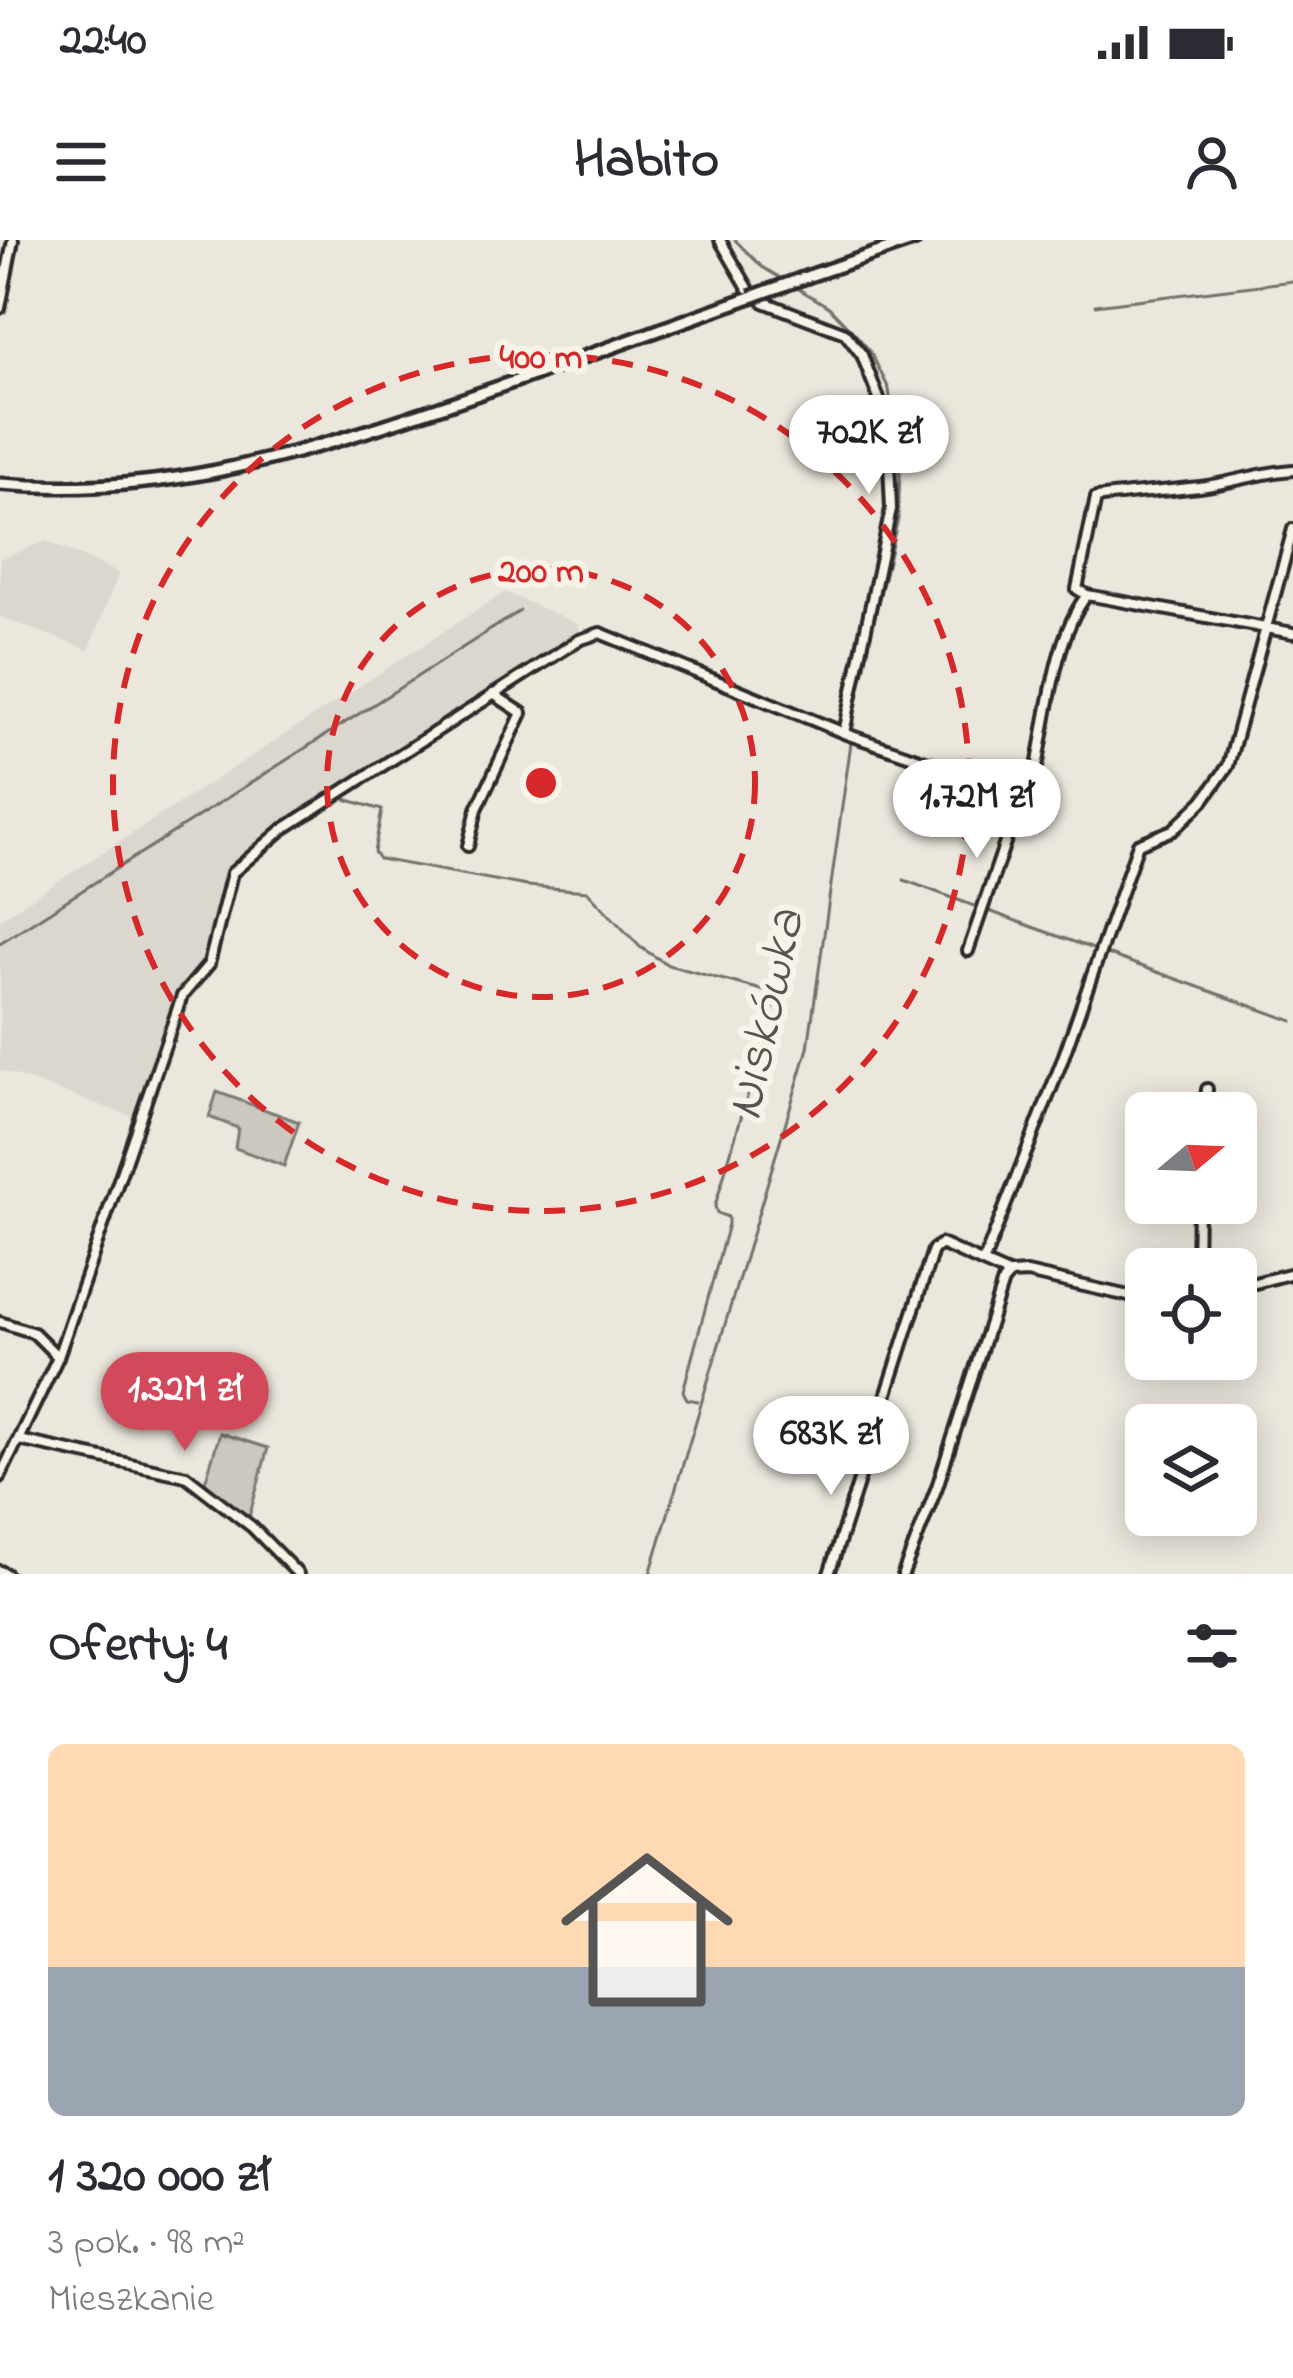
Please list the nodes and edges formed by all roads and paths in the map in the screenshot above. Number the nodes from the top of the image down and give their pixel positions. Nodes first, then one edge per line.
1 (14, 240) edge
2 (720, 240) edge
3 (916, 240) edge
4 (750, 293) junction
5 (764, 302) dead end
6 (0, 308) edge
7 (1293, 470) edge
8 (0, 484) edge
9 (1293, 529) edge
10 (1288, 557) edge
11 (1087, 595) junction
12 (1263, 628) junction
13 (1293, 633) edge
14 (494, 694) junction
15 (846, 734) junction
16 (1025, 783) junction
17 (467, 846) dead end
18 (968, 951) dead end
19 (1207, 1089) dead end
20 (1207, 1092) edge
21 (983, 1263) junction
22 (1293, 1274) edge
23 (1010, 1275) junction
24 (1257, 1283) edge
25 (1125, 1295) edge
26 (0, 1322) edge
27 (58, 1357) junction
28 (20, 1440) junction
29 (0, 1477) edge
30 (298, 1574) edge
31 (829, 1574) edge
32 (902, 1574) edge

1 - 6 street
2 - 4 street
3 - 4 main road, bridge
4 - 8 main road
5 - 15 street
7 - 11 street
9 - 10 street
10 - 12 street
11 - 12 street
11 - 16 street
12 - 13 street
12 - 21 street
14 - 15 street
14 - 17 street
14 - 27 street
15 - 16 street
16 - 18 street
19 - 20 street
21 - 23 street
21 - 31 street
22 - 24 street
23 - 25 street
23 - 32 street
26 - 27 street
27 - 28 street
28 - 29 street
28 - 30 street

